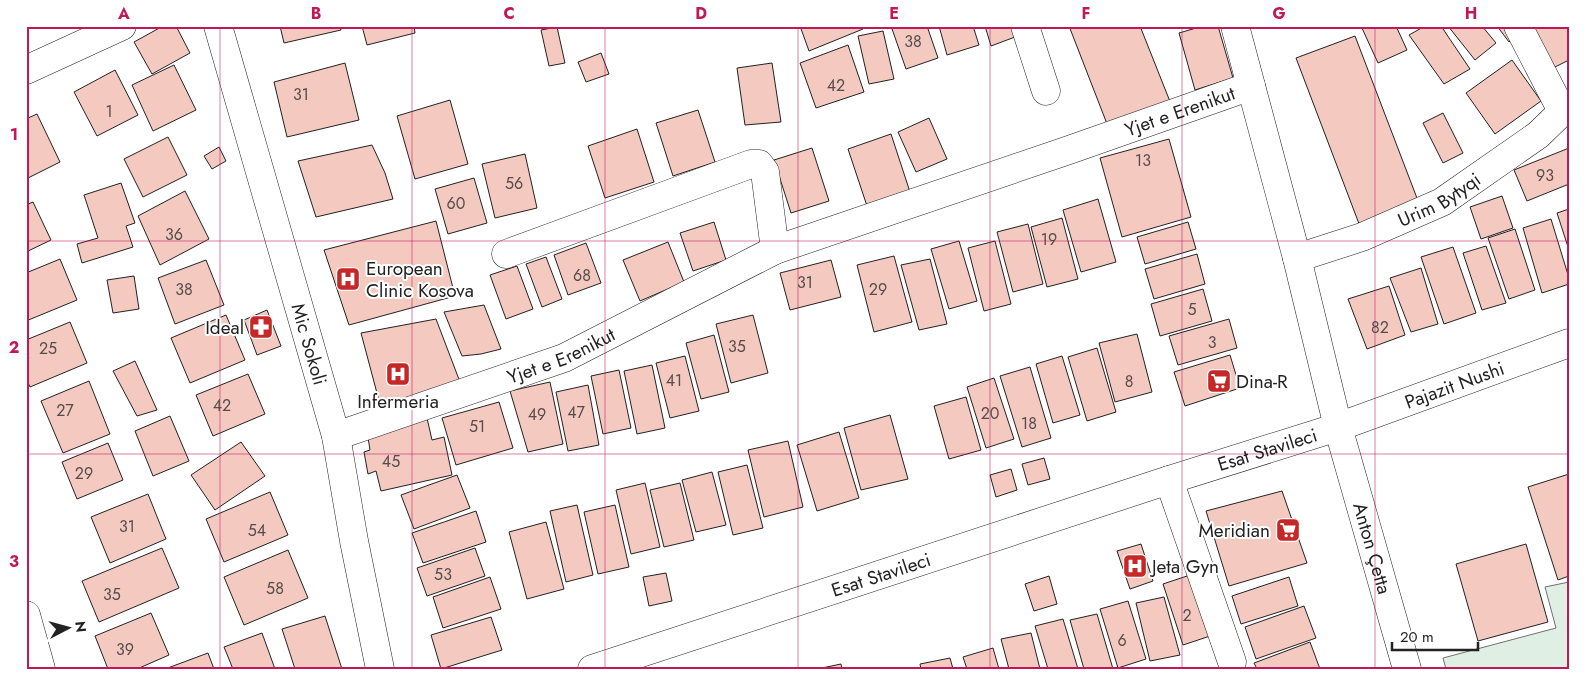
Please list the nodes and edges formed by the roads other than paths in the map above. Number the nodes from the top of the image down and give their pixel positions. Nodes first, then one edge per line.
1 (122, 26) edge
2 (218, 26) edge
3 (1025, 26) edge
4 (1235, 26) edge
5 (1518, 26) edge
6 (26, 70) edge
7 (1251, 86) junction
8 (1046, 91) dead end
9 (1565, 108) edge
10 (775, 250) junction
11 (506, 254) dead end
12 (1297, 258) junction
13 (1569, 343) edge
14 (1338, 427) junction
15 (336, 436) junction
16 (1169, 480) junction
17 (26, 614) edge
18 (1226, 666) edge
19 (41, 669) edge
20 (380, 669) edge
21 (592, 669) edge
22 (1407, 669) edge

1 - 6 street
2 - 15 street, Mic Sokoli
3 - 8 street
4 - 7 street
5 - 9 street, Urim Bytyqi
7 - 10 street, Yjet e Erenikut
7 - 12 street, Yjet e Erenikut
9 - 12 street, Urim Bytyqi
10 - 11 street
10 - 15 street, Yjet e Erenikut
12 - 14 street, Yjet e Erenikut
13 - 14 street, Pajazit Nushi
14 - 16 street, Esat Stavileci
14 - 22 street, Anton Çetta
15 - 20 street, Mic Sokoli
16 - 18 street
16 - 21 street, Esat Stavileci
17 - 19 street

